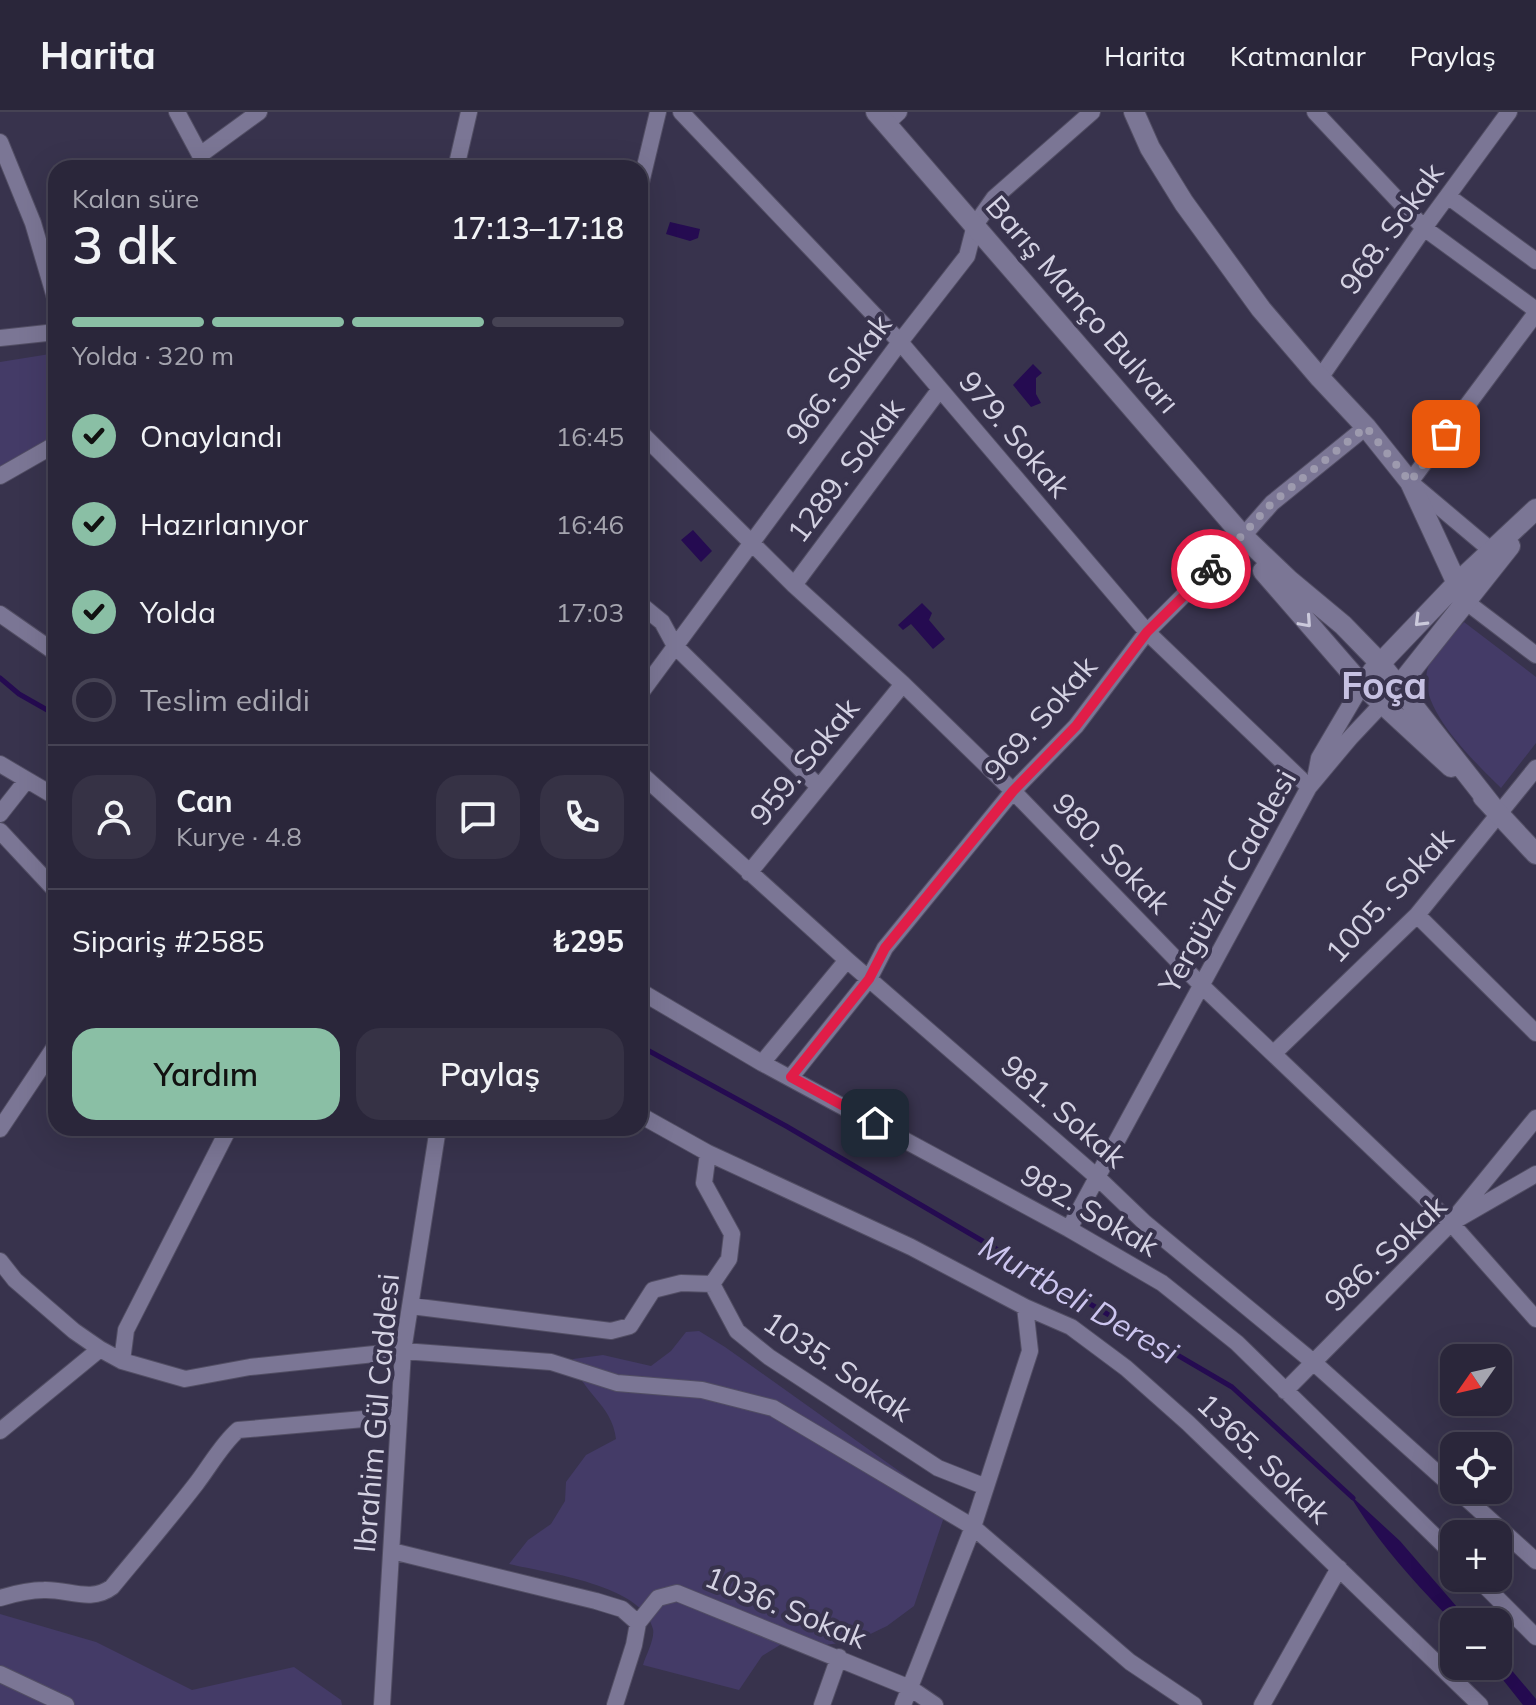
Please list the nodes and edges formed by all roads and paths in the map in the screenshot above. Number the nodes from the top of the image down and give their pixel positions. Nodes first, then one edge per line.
1 (177, 112) edge
2 (259, 112) edge
3 (469, 112) edge
4 (658, 112) edge
5 (681, 112) edge
6 (1092, 112) edge
7 (1134, 112) edge
8 (1315, 112) edge
9 (1509, 112) edge
10 (887, 116) edge
11 (0, 142) edge
12 (203, 160) edge
13 (205, 160) edge
14 (458, 160) edge
15 (646, 160) edge
16 (1449, 197) junction
17 (975, 225) junction
18 (1424, 228) junction
19 (1536, 261) edge
20 (48, 274) edge
21 (1536, 312) edge
22 (48, 333) edge
23 (0, 338) edge
24 (900, 342) junction
25 (1320, 378) junction
26 (940, 389) junction
27 (1366, 427) junction
28 (648, 440) edge
29 (48, 449) edge
30 (0, 476) edge
31 (1410, 482) junction
32 (1536, 512) edge
33 (1243, 536) junction
34 (751, 543) junction
35 (1496, 554) junction
36 (794, 585) junction
37 (1461, 592) junction
38 (648, 611) edge
39 (0, 614) edge
40 (1147, 632) junction
41 (675, 646) junction
42 (48, 647) edge
43 (1536, 655) edge
44 (1379, 662) junction
45 (648, 683) edge
46 (903, 684) junction
47 (1362, 685) junction
48 (1400, 687) junction
49 (1382, 704) junction
50 (0, 764) edge
51 (1536, 768) edge
52 (648, 780) edge
53 (26, 781) junction
54 (1312, 784) junction
55 (819, 787) junction
56 (1013, 791) junction
57 (48, 793) edge
58 (1496, 809) junction
59 (0, 814) edge
60 (0, 831) edge
61 (1536, 854) edge
62 (749, 873) junction
63 (48, 882) edge
64 (1417, 915) junction
65 (847, 960) junction
66 (869, 979) junction
67 (1203, 987) junction
68 (648, 996) edge
69 (1536, 1033) edge
70 (1274, 1053) junction
71 (48, 1057) edge
72 (762, 1063) junction
73 (791, 1077) junction
74 (1536, 1118) edge
75 (648, 1119) edge
76 (0, 1129) edge
77 (225, 1136) edge
78 (437, 1136) edge
79 (708, 1153) junction
80 (1536, 1174) edge
81 (1097, 1177) junction
82 (1451, 1223) junction
83 (1069, 1229) junction
84 (0, 1261) edge
85 (712, 1284) junction
86 (411, 1306) junction
87 (1025, 1307) junction
88 (1536, 1319) edge
89 (100, 1349) junction
90 (403, 1351) junction
91 (122, 1361) junction
92 (1312, 1361) junction
93 (1285, 1391) junction
94 (398, 1416) junction
95 (0, 1431) edge
96 (1440, 1476) edge
97 (986, 1487) junction
98 (1472, 1504) edge
99 (973, 1527) junction
100 (1440, 1541) edge
101 (392, 1551) junction
102 (1536, 1561) edge
103 (1339, 1568) junction
104 (1491, 1592) edge
105 (0, 1598) edge
106 (638, 1623) junction
107 (1536, 1637) edge
108 (839, 1657) junction
109 (0, 1674) edge
110 (910, 1688) junction
111 (66, 1705) edge
112 (382, 1705) edge
113 (615, 1705) edge
114 (822, 1705) edge
115 (903, 1705) edge
116 (935, 1705) edge
117 (1194, 1705) edge
118 (1262, 1705) edge
119 (1480, 1705) edge

1 - 12 street
2 - 13 street
3 - 14 street
4 - 15 street
5 - 24 street, 979. Sokak
6 - 17 street, 966. Sokak
7 - 25 main road
8 - 18 street
9 - 16 street, 968. Sokak
10 - 17 main road, Barış Manço Bulvarı
11 - 20 street
16 - 18 street, 968. Sokak
16 - 19 street
17 - 24 street, 966. Sokak
17 - 33 main road, Barış Manço Bulvarı
18 - 21 street
18 - 25 street, 968. Sokak
21 - 31 street
22 - 23 street
24 - 26 street, 979. Sokak
24 - 34 street, 966. Sokak
25 - 27 main road
26 - 36 street, 1289. Sokak
26 - 40 street, 979. Sokak
27 - 31 main road
27 - 33 street, 969. Sokak
28 - 34 street, 980. Sokak
29 - 30 street
31 - 35 street
31 - 37 main road
32 - 35 main road, Yergüzlar Caddesi
33 - 40 street, 969. Sokak
33 - 44 main road, Barış Manço Bulvarı
33 -> 47 main road, Barış Manço Bulvarı
34 - 36 street, 980. Sokak
34 - 41 street, 966. Sokak
35 - 37 main road, Yergüzlar Caddesi
36 - 46 street, 980. Sokak
37 - 43 street
37 -> 44 main road
37 - 48 main road, Yergüzlar Caddesi
38 - 41 street
39 - 42 street
40 - 54 street, 979. Sokak
40 - 56 street, 969. Sokak
41 - 45 street, 966. Sokak
41 - 55 street
44 - 47 main road
44 - 48 main road, Barış Manço Bulvarı
46 - 55 street, 959. Sokak
46 - 56 street, 980. Sokak
47 - 49 main road, Barış Manço Bulvarı
47 - 54 street
48 - 49 main road, Yergüzlar Caddesi
48 - 58 main road, Barış Manço Bulvarı
49 - 54 street, Yergüzlar Caddesi
49 - 58 main road, Barış Manço Bulvarı
50 - 53 street
51 - 58 street, 1005. Sokak
52 - 62 street, 981. Sokak
53 - 57 street
53 - 59 street
54 - 67 street, Yergüzlar Caddesi
55 - 62 street, 959. Sokak
56 - 66 street, 969. Sokak
56 - 67 street, 980. Sokak
58 - 61 main road, Barış Manço Bulvarı
58 - 64 street, 1005. Sokak
60 - 63 street
62 - 65 street, 981. Sokak
64 - 69 street
64 - 70 street, 1005. Sokak
65 - 66 street, 981. Sokak
65 - 72 street
66 - 73 street, 969. Sokak
66 - 81 street, 981. Sokak
67 - 70 street, 980. Sokak
67 - 81 street, Yergüzlar Caddesi
68 - 72 street, 982. Sokak
70 - 82 street, 980. Sokak
71 - 76 street
72 - 73 street, 982. Sokak
73 - 83 street, 982. Sokak
74 - 82 street
75 - 79 street, 1365. Sokak
77 - 91 street
78 - 86 street, Ibrahim Gül Caddesi
79 - 85 street
79 - 87 street, 1365. Sokak
80 - 82 street, 986. Sokak
81 - 83 street, Yergüzlar Caddesi
81 - 92 street, 981. Sokak
82 - 88 street, 980. Sokak
82 - 92 street, 986. Sokak
83 - 93 street, 982. Sokak
84 - 89 street
85 - 86 street
85 - 97 street, 1035. Sokak
86 - 90 street, Ibrahim Gül Caddesi
87 - 97 street
87 - 103 street, 1365. Sokak
89 - 91 street
89 - 95 street
90 - 91 street
90 - 94 street, Ibrahim Gül Caddesi
90 - 99 street
92 - 93 street, 986. Sokak
92 - 96 street, 981. Sokak
93 - 100 street, 982. Sokak
94 - 101 street, Ibrahim Gül Caddesi
94 - 105 street
97 - 99 street
98 - 102 street, 981. Sokak
99 - 110 street
99 - 117 street
101 - 106 street
101 - 112 street, Ibrahim Gül Caddesi
103 - 118 street
103 - 119 street, 1365. Sokak
104 - 107 street
106 - 108 street, 1036. Sokak
106 - 113 street
108 - 110 street, 1036. Sokak
108 - 114 street
109 - 111 street
110 - 115 street
110 - 116 street, 1036. Sokak

